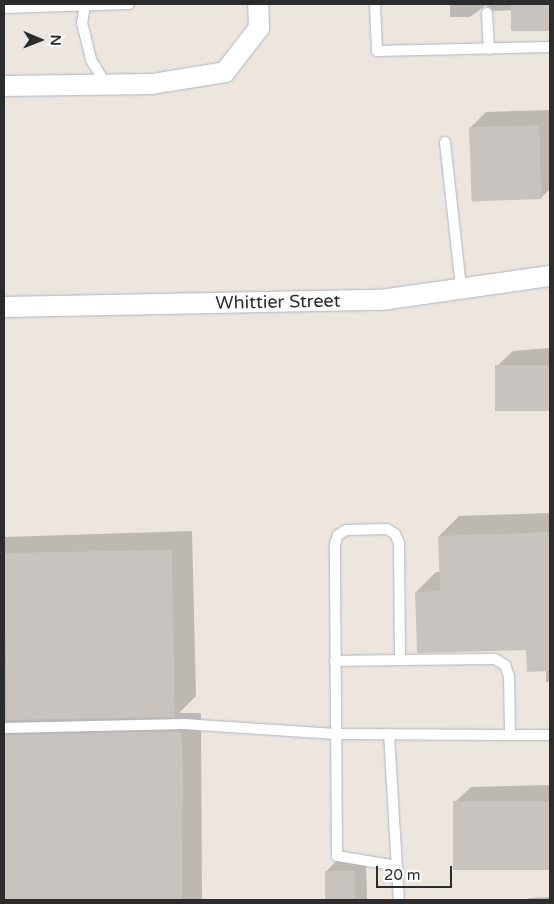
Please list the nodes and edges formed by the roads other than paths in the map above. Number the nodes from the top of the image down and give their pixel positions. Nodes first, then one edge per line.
1 (129, 4) edge
2 (258, 4) edge
3 (375, 4) edge
4 (85, 5) junction
5 (4, 8) edge
6 (487, 12) dead end
7 (550, 47) edge
8 (489, 49) junction
9 (4, 86) edge
10 (107, 86) junction
11 (445, 142) dead end
12 (550, 276) edge
13 (461, 287) junction
14 (4, 307) edge
15 (400, 660) junction
16 (335, 661) junction
17 (4, 728) edge
18 (336, 734) junction
19 (389, 734) junction
20 (510, 735) junction
21 (550, 735) edge
22 (397, 866) junction
23 (399, 900) edge

1 - 4 lane
2 - 10 street
3 - 8 lane
4 - 5 lane
4 - 10 lane
6 - 8 lane
7 - 8 lane
9 - 10 street
11 - 13 lane
12 - 13 street, Whittier Street
13 - 14 street, Whittier Street
15 - 16 lane
15 - 16 lane
15 - 20 lane
16 - 18 lane
17 - 18 lane
18 - 19 lane
18 - 22 lane
19 - 20 lane
19 - 22 lane
20 - 21 lane
22 - 23 lane

